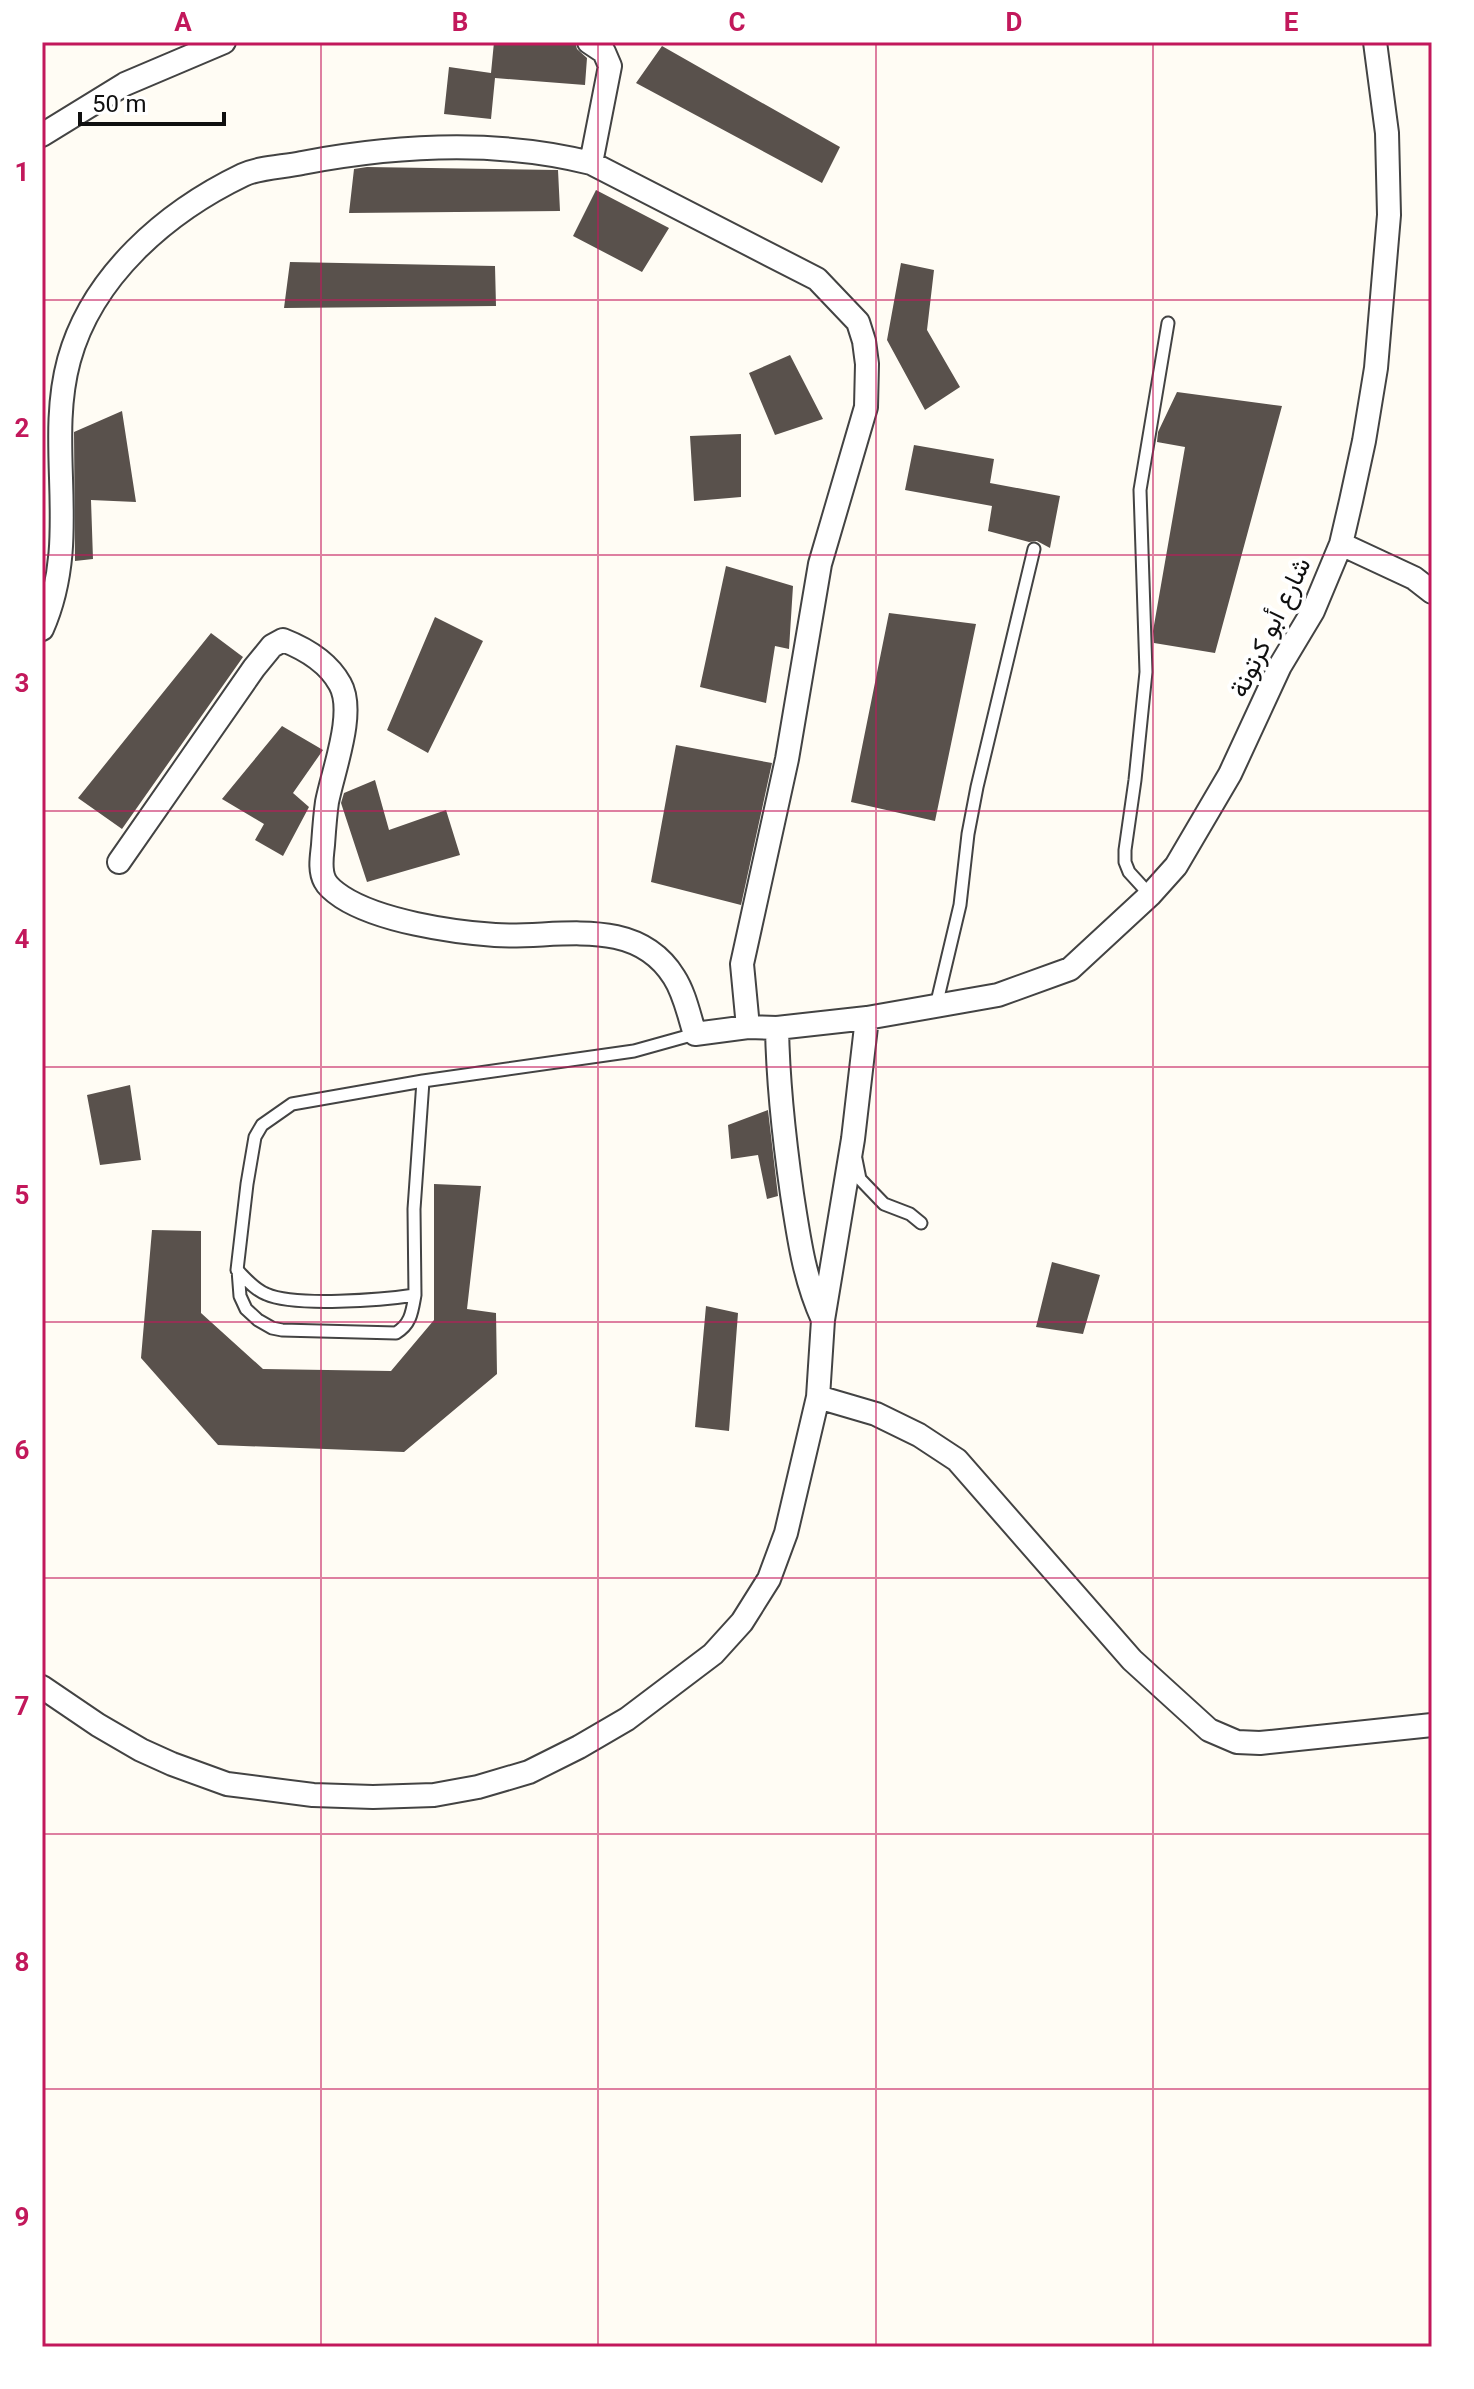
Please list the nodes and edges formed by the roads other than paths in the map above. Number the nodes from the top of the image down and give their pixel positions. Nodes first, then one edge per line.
1 (224, 42) edge
2 (589, 42) edge
3 (1375, 42) edge
4 (42, 135) edge
5 (591, 163) junction
6 (1168, 323) dead end
7 (1341, 544) junction
8 (1034, 549) dead end
9 (1432, 592) edge
10 (42, 629) edge
11 (119, 862) dead end
12 (1150, 895) junction
13 (936, 1006) junction
14 (867, 1018) junction
15 (748, 1027) junction
16 (777, 1028) junction
17 (695, 1034) junction
18 (423, 1081) junction
19 (853, 1139) junction
20 (921, 1223) dead end
21 (237, 1270) junction
22 (415, 1295) junction
23 (823, 1320) junction
24 (818, 1397) junction
25 (42, 1687) edge
26 (1432, 1725) edge

1 - 4 street
2 - 5 street
3 - 7 street, شارع أبو كرتونة
5 - 10 street
5 - 15 street
6 - 12 lane
7 - 9 street
7 - 12 street, شارع أبو كرتونة
8 - 13 lane
11 - 17 street
12 - 13 street, شارع أبو كرتونة
13 - 14 street, شارع أبو كرتونة
14 - 16 street, شارع أبو كرتونة
14 - 19 street
15 - 16 street, شارع أبو كرتونة
15 - 17 street, شارع أبو كرتونة
16 - 23 street
17 - 18 lane
18 - 21 lane
18 - 22 lane
19 - 20 lane
19 - 23 street
21 - 22 lane
21 - 22 lane
23 - 24 street
24 - 25 street
24 - 26 street

